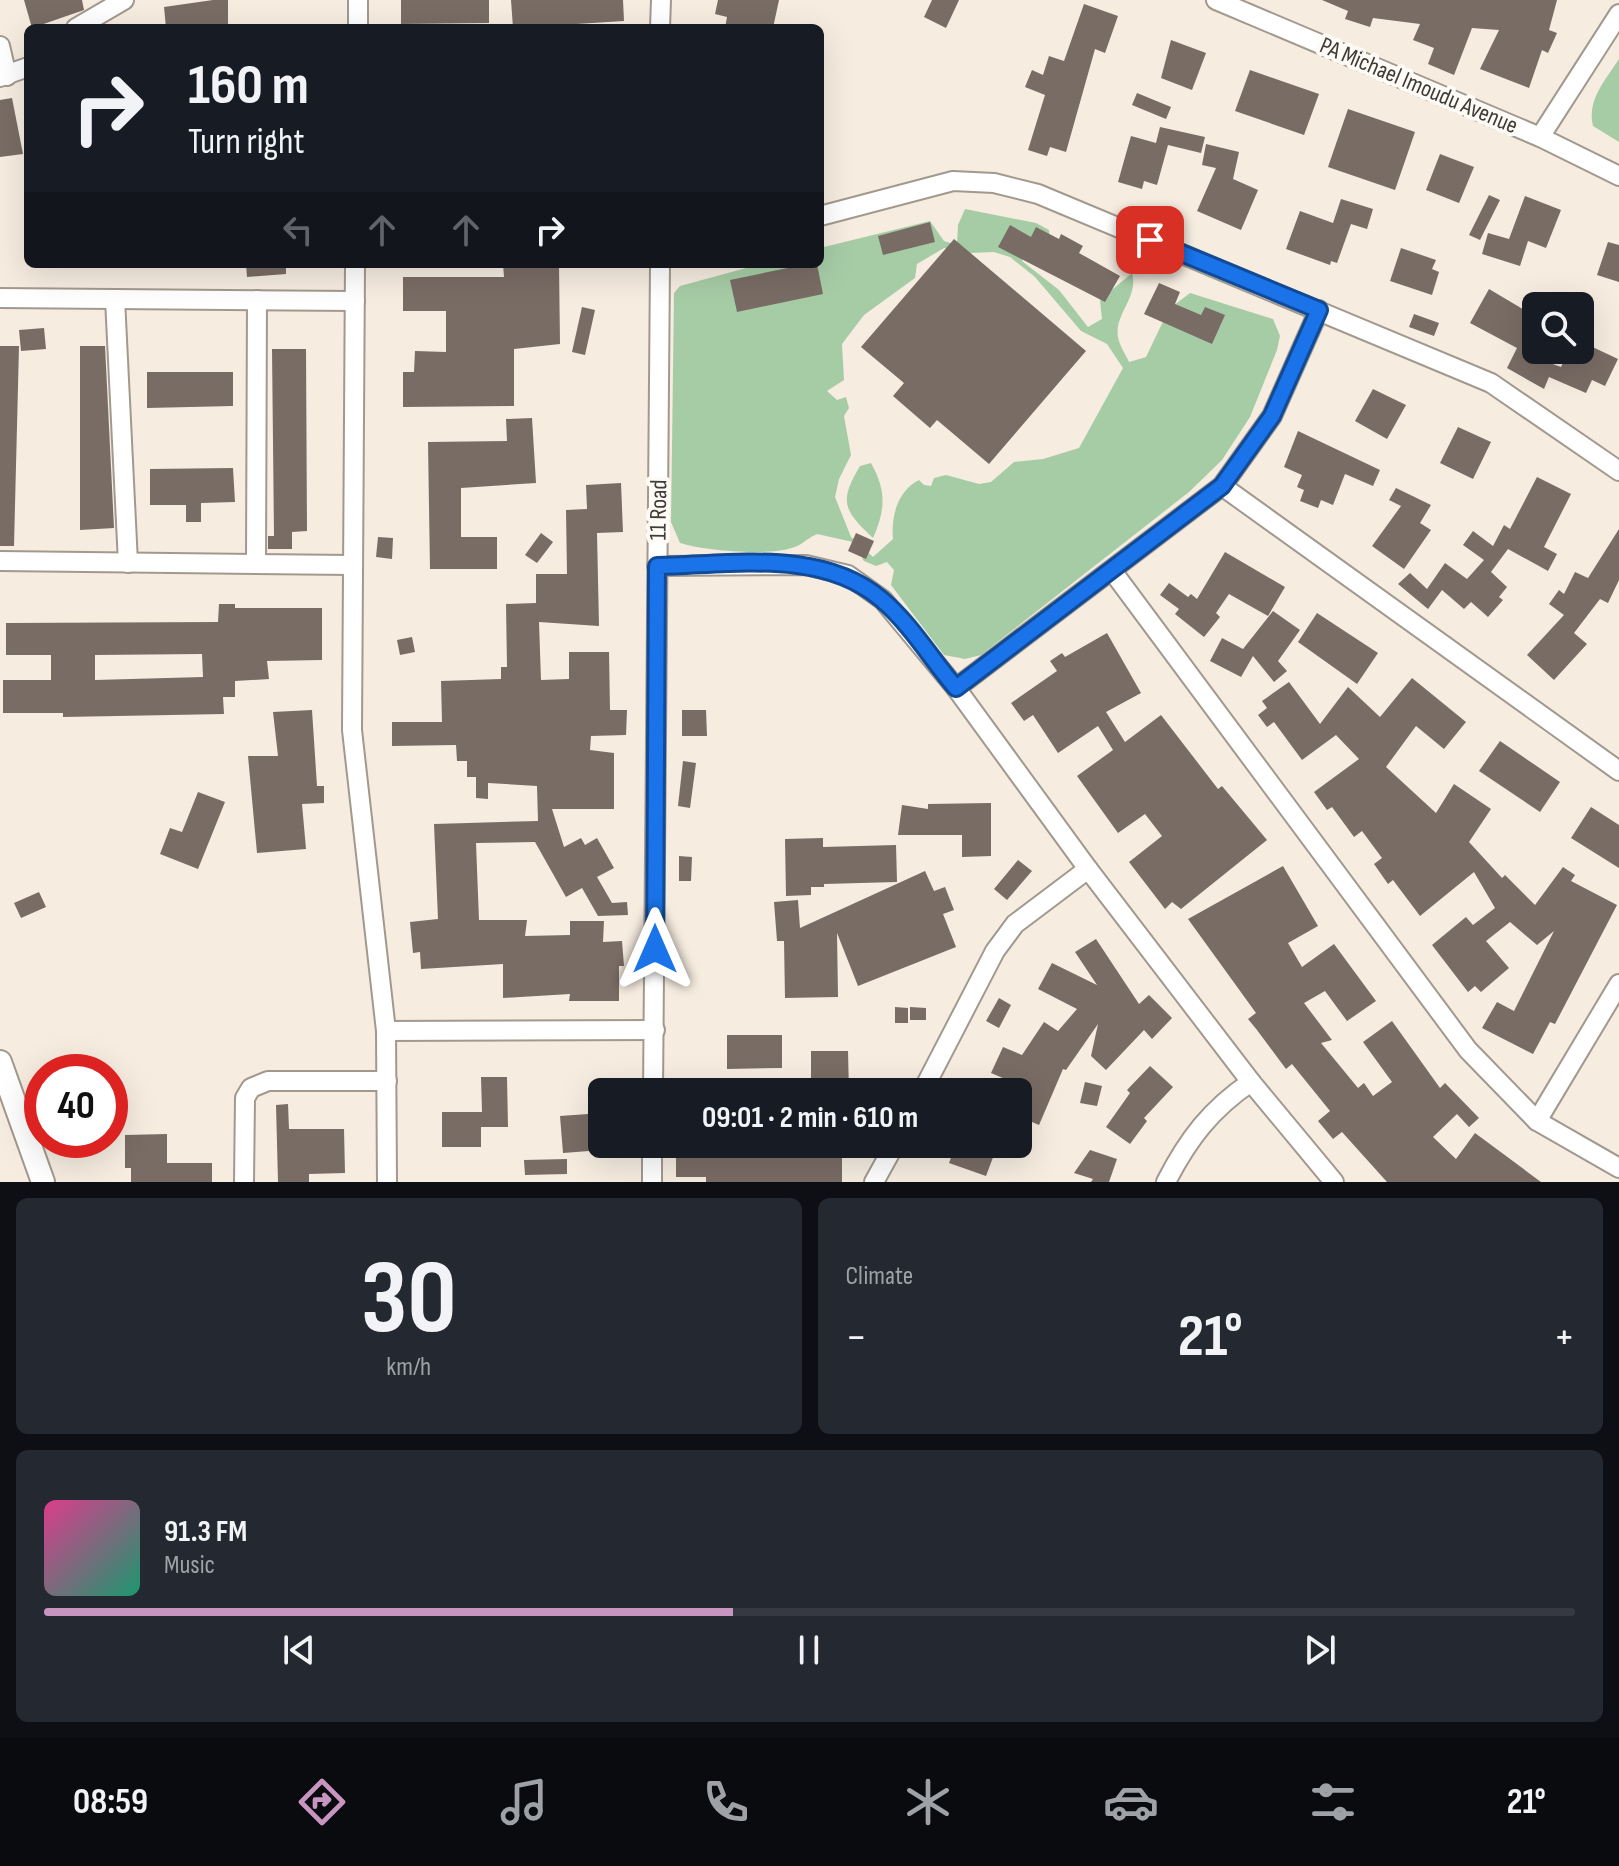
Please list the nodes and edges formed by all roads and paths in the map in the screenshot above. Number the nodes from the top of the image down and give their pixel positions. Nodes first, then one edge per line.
1 (124, 0) edge
2 (358, 0) edge
3 (661, 0) edge
4 (1216, 0) edge
5 (1619, 14) edge
6 (83, 24) edge
7 (358, 24) edge
8 (660, 24) edge
9 (0, 46) edge
10 (24, 69) edge
11 (4, 77) edge
12 (1540, 137) junction
13 (1619, 176) edge
14 (824, 215) edge
15 (355, 268) edge
16 (660, 268) edge
17 (0, 298) edge
18 (115, 299) junction
19 (257, 300) junction
20 (355, 301) junction
21 (1319, 310) junction
22 (1619, 471) edge
23 (1222, 486) junction
24 (0, 561) edge
25 (128, 563) junction
26 (256, 564) junction
27 (352, 565) junction
28 (657, 566) junction
29 (1113, 572) junction
30 (956, 688) junction
31 (1619, 771) edge
32 (1088, 869) junction
33 (1619, 984) edge
34 (655, 1030) junction
35 (386, 1031) junction
36 (0, 1062) edge
37 (653, 1078) edge
38 (929, 1078) edge
39 (387, 1081) junction
40 (1251, 1082) junction
41 (1537, 1121) junction
42 (652, 1158) edge
43 (887, 1158) edge
44 (1619, 1168) edge
45 (43, 1182) edge
46 (244, 1182) edge
47 (387, 1182) edge
48 (652, 1182) edge
49 (874, 1182) edge
50 (1166, 1182) edge
51 (1334, 1182) edge

1 - 6 street
2 - 7 street
3 - 8 street
4 - 12 street, PA Michael Imoudu Avenue
5 - 12 street
9 - 11 street
10 - 11 street
12 - 13 street, PA Michael Imoudu Avenue
14 - 21 street
15 - 20 street
16 - 28 street, 11 Road
17 - 18 street
18 - 19 street
18 - 25 street
19 - 20 street
19 - 26 street
20 - 27 street
21 - 22 street
21 - 23 street
23 - 29 street
23 - 31 street
24 - 25 street
25 - 26 street
26 - 27 street
27 - 35 street
28 - 30 street
28 - 34 street, 11 Road
29 - 30 street
29 - 41 street
30 - 32 street
32 - 38 street
32 - 40 street
33 - 41 street
34 - 35 street
34 - 37 street, 11 Road
35 - 39 street
36 - 45 main road
39 - 46 street
39 - 47 street
40 - 50 street
40 - 51 street
41 - 44 street
42 - 48 street
43 - 49 street

